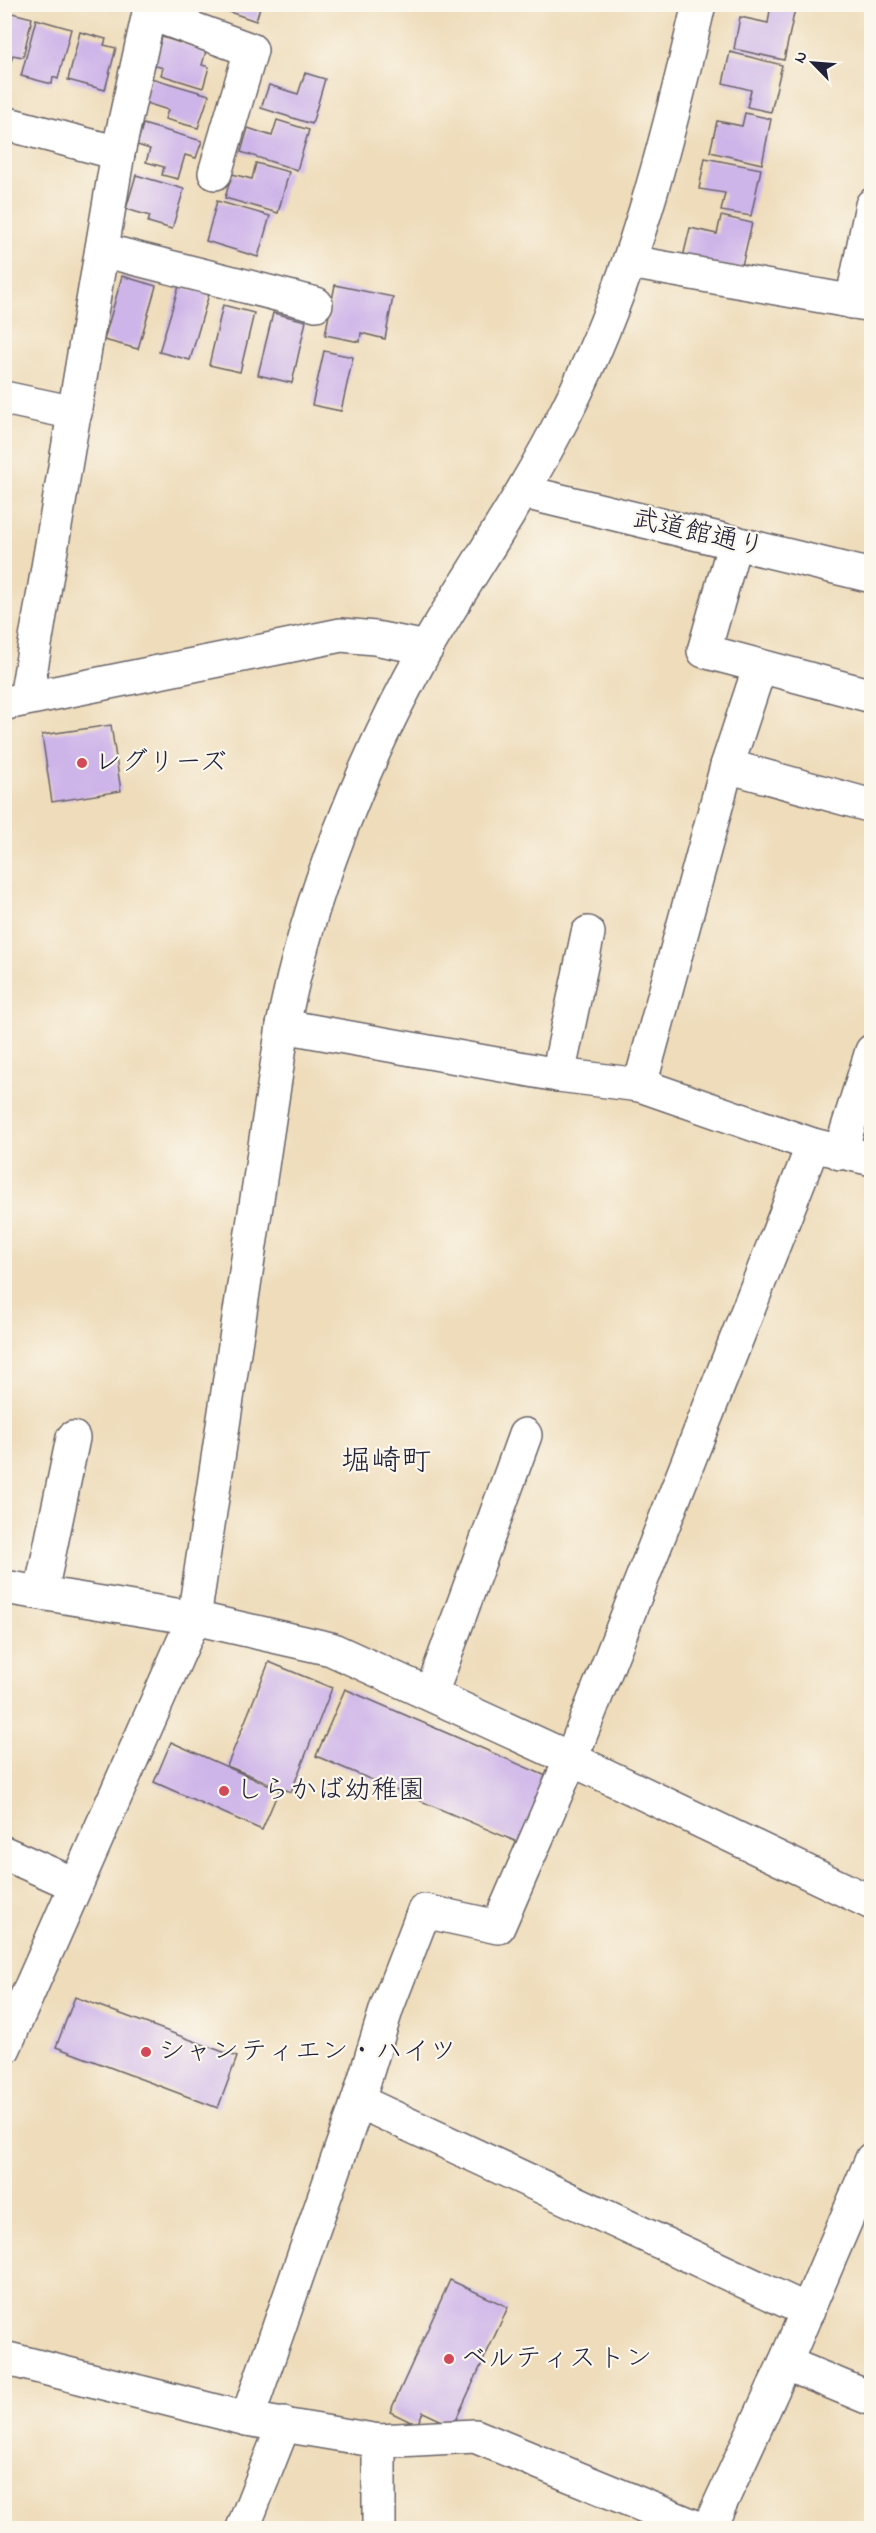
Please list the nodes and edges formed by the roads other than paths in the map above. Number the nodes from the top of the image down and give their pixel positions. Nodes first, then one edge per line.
1 (699, 4) edge
2 (150, 9) edge
3 (4, 123) edge
4 (118, 153) junction
5 (215, 173) dead end
6 (872, 205) edge
7 (102, 250) junction
8 (630, 262) junction
9 (862, 303) edge
10 (316, 304) dead end
11 (4, 399) edge
12 (75, 413) junction
13 (524, 492) junction
14 (735, 542) junction
15 (872, 576) edge
16 (427, 648) junction
17 (760, 666) junction
18 (872, 696) edge
19 (15, 701) edge
20 (727, 766) junction
21 (872, 806) edge
22 (588, 933) dead end
23 (283, 1026) junction
24 (872, 1051) edge
25 (558, 1075) junction
26 (640, 1085) junction
27 (826, 1149) junction
28 (872, 1159) edge
29 (525, 1435) dead end
30 (73, 1438) dead end
31 (4, 1587) edge
32 (41, 1592) junction
33 (194, 1618) junction
34 (430, 1694) junction
35 (571, 1760) junction
36 (4, 1853) edge
37 (76, 1885) junction
38 (872, 1903) edge
39 (4, 2048) edge
40 (358, 2101) junction
41 (872, 2159) edge
42 (808, 2311) junction
43 (4, 2358) edge
44 (785, 2362) junction
45 (872, 2399) edge
46 (247, 2419) junction
47 (284, 2424) junction
48 (379, 2441) junction
49 (243, 2529) edge
50 (379, 2529) edge
51 (698, 2529) edge
52 (709, 2529) edge

1 - 8 street
2 - 4 street
2 - 5 street
3 - 4 street
4 - 7 street
6 - 9 street
7 - 10 street
7 - 12 street
8 - 9 street
8 - 13 street
11 - 12 street
12 - 19 street
13 - 14 street, 武道館通り
13 - 16 street
14 - 15 street, 武道館通り
14 - 17 street
16 - 19 street
16 - 23 street
17 - 18 street
17 - 20 street
20 - 21 street
20 - 26 street
22 - 25 street
23 - 25 street
23 - 33 street
24 - 27 street
25 - 26 street
26 - 27 street
27 - 28 street
27 - 35 street
29 - 34 street
30 - 32 street
31 - 32 street
32 - 33 street
33 - 34 street
33 - 37 street
34 - 35 street
35 - 38 street
35 - 40 street
36 - 37 street
37 - 39 street
40 - 42 street
40 - 46 street
41 - 42 street
42 - 44 street
43 - 46 street
44 - 45 street
44 - 52 street
46 - 47 street
47 - 48 street
47 - 49 street
48 - 50 street
48 - 51 street

